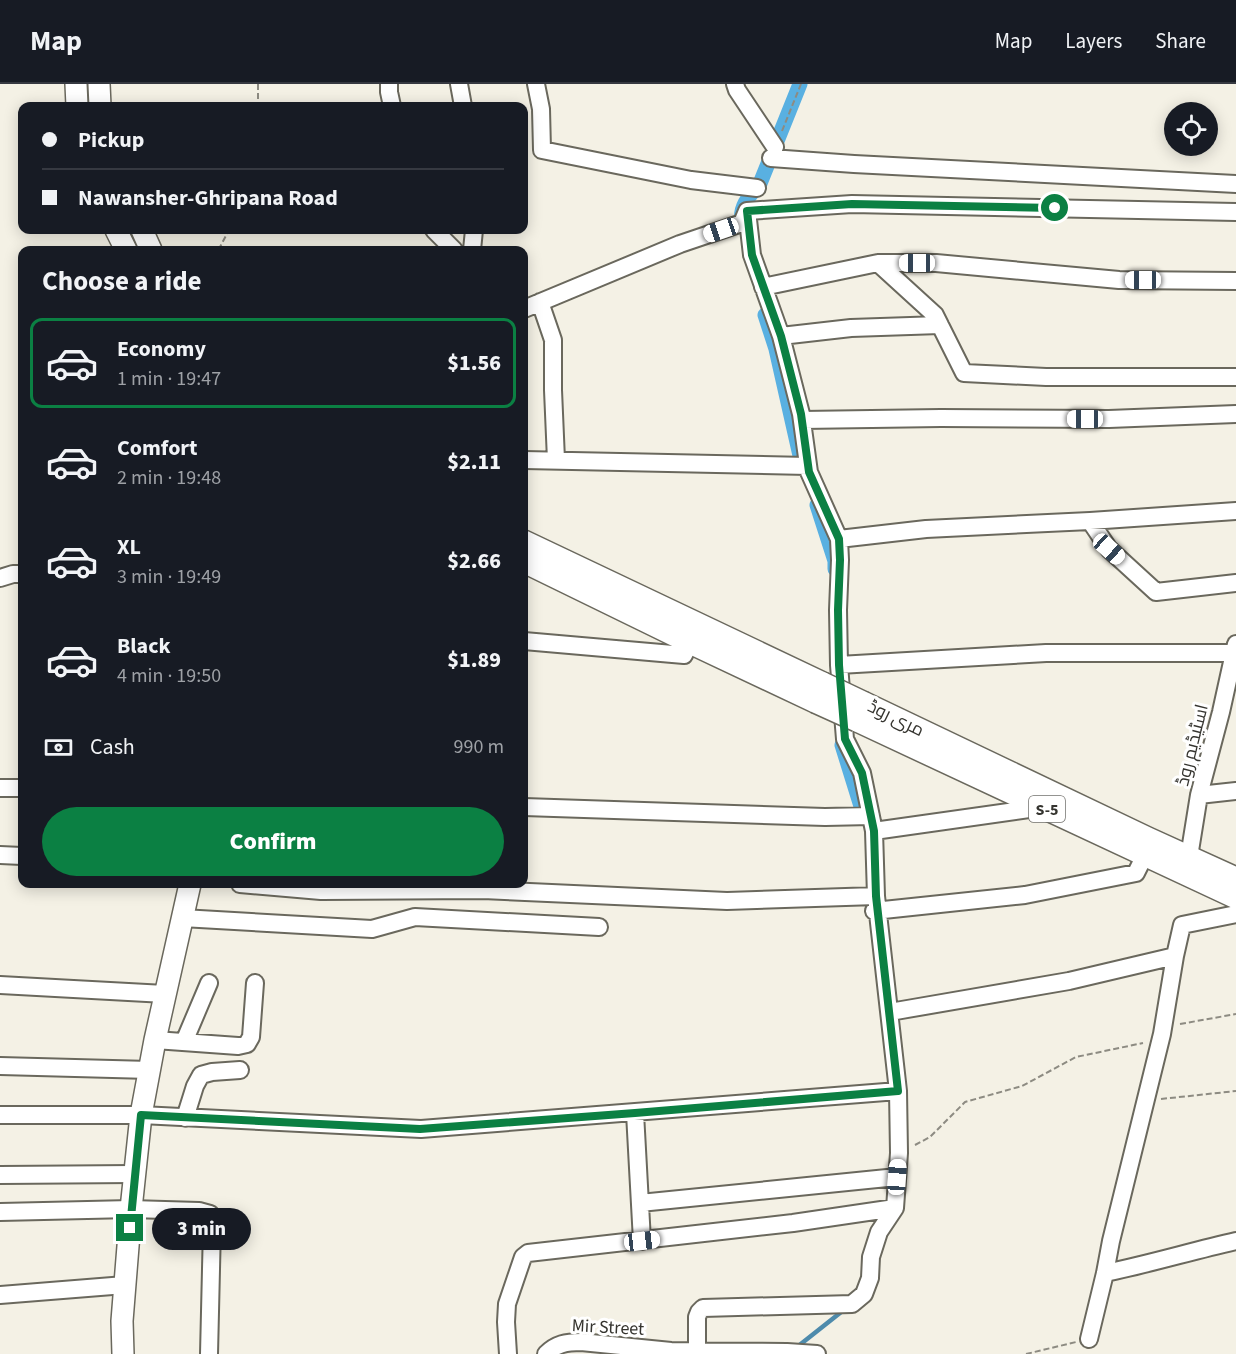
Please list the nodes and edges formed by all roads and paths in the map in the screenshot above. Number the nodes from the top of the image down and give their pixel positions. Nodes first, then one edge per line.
1 (76, 84) edge
2 (99, 84) edge
3 (258, 84) edge
4 (389, 84) edge
5 (459, 84) edge
6 (536, 84) edge
7 (735, 84) edge
8 (77, 102) edge
9 (100, 102) edge
10 (258, 102) edge
11 (391, 102) edge
12 (462, 102) edge
13 (1236, 184) edge
14 (757, 188) dead end
15 (747, 211) junction
16 (1236, 213) edge
17 (438, 234) edge
18 (450, 246) edge
19 (878, 263) junction
20 (1236, 281) edge
21 (763, 287) junction
22 (540, 302) junction
23 (528, 307) edge
24 (940, 325) junction
25 (781, 336) junction
26 (1236, 377) edge
27 (1236, 414) edge
28 (802, 420) junction
29 (528, 460) edge
30 (556, 460) junction
31 (808, 466) junction
32 (1236, 512) edge
33 (1090, 521) junction
34 (839, 539) junction
35 (528, 543) edge
36 (528, 563) edge
37 (18, 574) edge
38 (0, 578) edge
39 (1236, 583) edge
40 (528, 641) edge
41 (690, 643) junction
42 (1235, 650) edge
43 (839, 665) junction
44 (819, 692) junction
45 (1228, 712) edge
46 (0, 788) edge
47 (18, 788) edge
48 (1236, 791) edge
49 (1199, 795) junction
50 (1054, 806) junction
51 (528, 807) edge
52 (872, 824) junction
53 (0, 855) edge
54 (1145, 855) junction
55 (18, 856) edge
56 (1190, 857) junction
57 (1236, 878) edge
58 (189, 888) edge
59 (286, 888) edge
60 (1236, 898) edge
61 (876, 906) junction
62 (1236, 914) edge
63 (182, 918) junction
64 (599, 927) dead end
65 (1175, 956) junction
66 (255, 982) dead end
67 (209, 983) dead end
68 (0, 986) edge
69 (165, 993) junction
70 (890, 1012) junction
71 (1236, 1014) edge
72 (1162, 1033) junction
73 (155, 1040) junction
74 (184, 1042) junction
75 (0, 1066) edge
76 (150, 1070) junction
77 (240, 1070) dead end
78 (898, 1091) junction
79 (1236, 1091) edge
80 (1146, 1101) junction
81 (635, 1113) junction
82 (0, 1115) edge
83 (141, 1115) junction
84 (185, 1118) junction
85 (899, 1153) junction
86 (135, 1174) junction
87 (0, 1176) edge
88 (897, 1177) junction
89 (640, 1203) junction
90 (896, 1208) junction
91 (131, 1209) junction
92 (0, 1212) edge
93 (642, 1241) junction
94 (1236, 1242) edge
95 (1105, 1273) junction
96 (125, 1286) junction
97 (0, 1294) edge
98 (1089, 1340) joint
99 (697, 1351) junction
100 (671, 1352) edge
101 (123, 1354) edge
102 (208, 1354) edge
103 (508, 1354) edge
104 (546, 1354) edge
105 (817, 1354) edge
106 (1026, 1354) edge

1 - 8 main road
2 - 9 main road
3 - 10 path
4 - 11 street
5 - 12 street
6 - 14 street
7 - 13 street
15 - 16 street
15 - 21 street
15 - 22 street
17 - 18 street
19 - 20 street
19 - 21 street
19 - 24 street
21 - 25 street
22 - 23 street
22 - 30 street
24 - 25 street
24 - 26 street
25 - 28 street
27 - 28 street
28 - 31 street
29 - 30 street
30 - 31 street
31 - 34 street
32 - 33 street
33 - 34 street
33 - 39 street
34 - 43 street
35 - 44 main road, مری روڈ / S-5
36 - 41 main road, مری روڈ / S-5
37 - 38 street
40 - 41 street
41 - 44 main road, مری روڈ / S-5
42 - 43 street
42 - 45 street, اسٹیڈیم روڈ
43 - 52 street
44 - 50 main road, مری روڈ / S-5, bridge
45 - 49 street, اسٹیڈیم روڈ
46 - 47 street
48 - 49 street
49 - 56 street, اسٹیڈیم روڈ
50 - 52 street
50 - 54 main road, مری روڈ / S-5
50 - 56 main road, مری روڈ / S-5
51 - 52 street
52 - 61 street
53 - 55 street
54 - 60 main road, مری روڈ / S-5
54 - 61 street
56 - 57 main road, مری روڈ / S-5
58 - 63 main road
59 - 61 street
61 - 70 street
62 - 65 street
63 - 64 street
63 - 69 main road
65 - 70 street
65 - 72 street
66 - 74 street
67 - 74 street
68 - 69 street
69 - 73 main road
70 - 78 street
71 - 72 path
72 - 80 street
72 - 85 path
73 - 74 street
73 - 76 main road
75 - 76 street
76 - 83 main road
77 - 84 street
78 - 81 street
78 - 85 street
79 - 80 path
80 - 95 street
81 - 84 street
81 - 89 street
82 - 83 street
83 - 84 street
83 - 86 main road
85 - 88 street
86 - 87 street
86 - 91 main road
88 - 89 street
88 - 90 street
89 - 93 street
90 - 93 street
90 - 99 street
91 - 92 street
91 - 96 main road
91 - 102 street
93 - 103 street
94 - 95 street
95 - 98 street
96 - 97 street
96 - 101 main road
98 - 106 path
99 - 100 street, Mir Street
99 - 105 street, Mir Street
100 - 104 street, Mir Street

